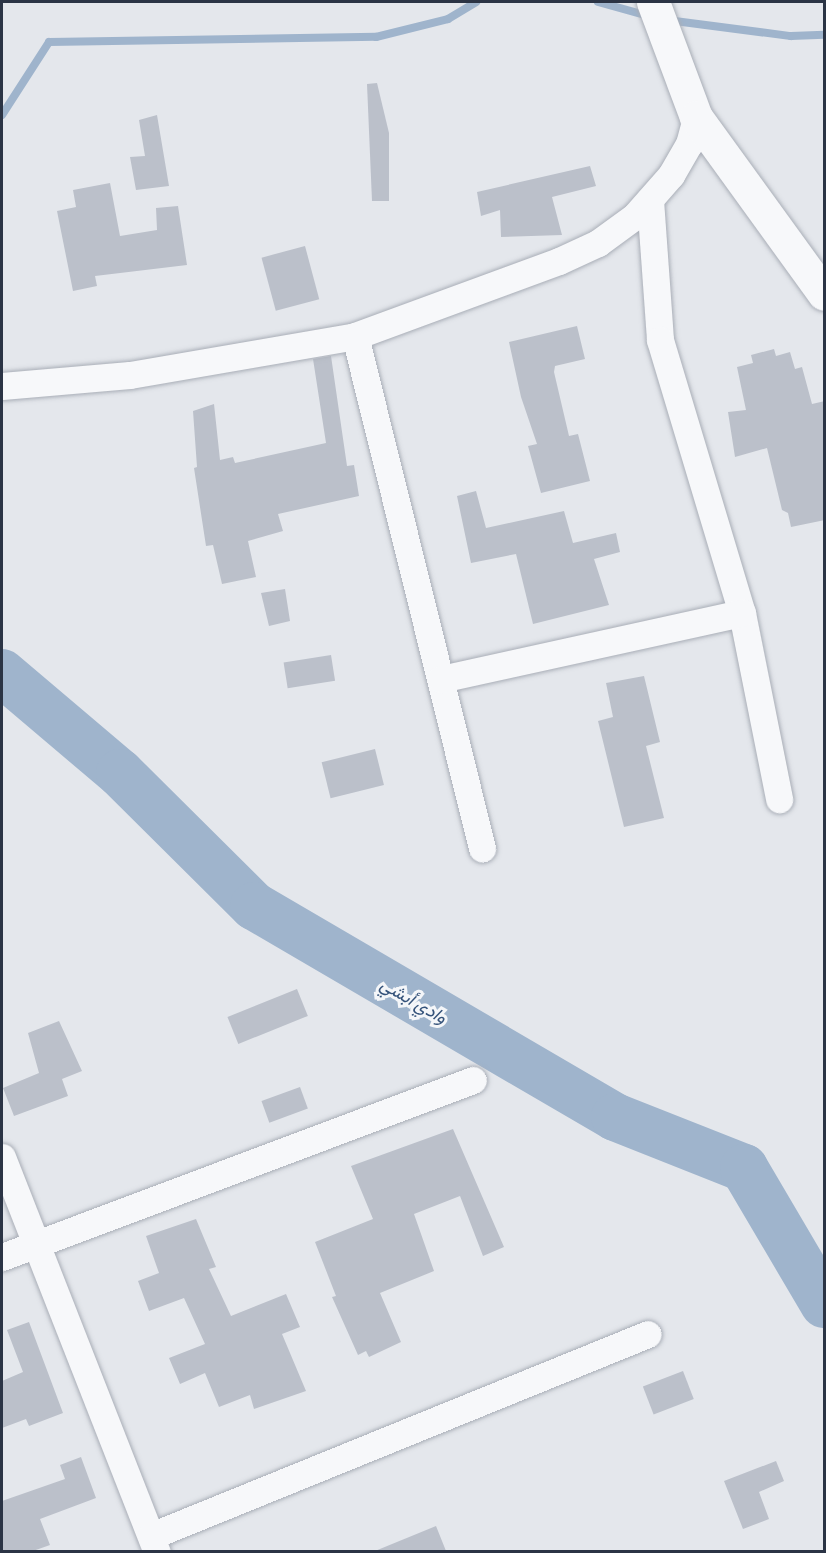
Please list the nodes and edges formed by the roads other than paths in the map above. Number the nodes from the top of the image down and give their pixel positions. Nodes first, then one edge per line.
1 (652, 2) edge
2 (696, 117) junction
3 (650, 200) junction
4 (825, 294) edge
5 (355, 336) junction
6 (2, 386) edge
7 (742, 613) junction
8 (441, 679) junction
9 (779, 799) dead end
10 (482, 848) dead end
11 (473, 1080) dead end
12 (2, 1157) edge
13 (34, 1246) junction
14 (2, 1257) edge
15 (648, 1334) dead end
16 (154, 1544) edge

1 - 2 street
2 - 3 street
2 - 4 street
3 - 5 street
3 - 7 street
5 - 6 street
5 - 8 street
7 - 8 street
7 - 9 street
8 - 10 street
11 - 13 street
12 - 13 street
13 - 14 street
13 - 16 street
15 - 16 street

